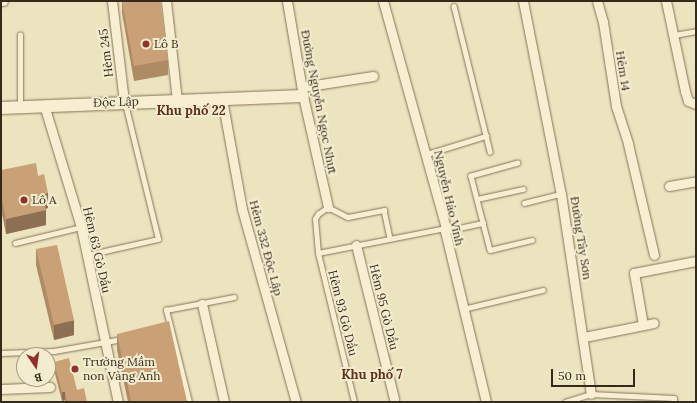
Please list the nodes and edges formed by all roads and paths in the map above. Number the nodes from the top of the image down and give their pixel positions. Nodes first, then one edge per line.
1 (112, 1) edge
2 (166, 1) edge
3 (287, 1) edge
4 (383, 1) edge
5 (523, 1) edge
6 (598, 1) edge
7 (666, 1) edge
8 (454, 6) dead end
9 (696, 31) edge
10 (20, 35) dead end
11 (674, 35) junction
12 (373, 76) dead end
13 (303, 92) junction
14 (222, 99) junction
15 (177, 100) junction
16 (124, 102) junction
17 (696, 104) edge
18 (44, 105) junction
19 (20, 106) junction
20 (1, 108) edge
21 (486, 136) junction
22 (490, 152) dead end
23 (427, 154) junction
24 (518, 163) dead end
25 (696, 181) edge
26 (669, 186) dead end
27 (523, 189) dead end
28 (562, 194) junction
29 (477, 199) junction
30 (524, 203) dead end
31 (328, 207) junction
32 (483, 223) junction
33 (81, 227) junction
34 (445, 230) junction
35 (390, 238) junction
36 (532, 240) dead end
37 (15, 243) dead end
38 (356, 245) junction
39 (318, 253) junction
40 (87, 255) junction
41 (654, 255) dead end
42 (696, 261) edge
43 (543, 290) dead end
44 (234, 297) dead end
45 (202, 304) junction
46 (464, 309) junction
47 (654, 323) dead end
48 (643, 325) junction
49 (172, 329) junction
50 (164, 331) edge
51 (584, 337) junction
52 (127, 338) edge
53 (105, 343) junction
54 (1, 353) edge
55 (50, 387) dead end
56 (1, 389) edge
57 (591, 394) junction
58 (394, 399) dead end
59 (118, 402) edge
60 (188, 402) edge
61 (224, 402) edge
62 (296, 402) edge
63 (354, 402) edge
64 (486, 402) edge
65 (565, 402) edge
66 (675, 402) edge

1 - 16 street, Hẻm 245
2 - 15 street
3 - 13 street, Đường Nguyễn Ngọc Nhựt
4 - 23 street, Nguyễn Háo Vĩnh
5 - 28 street, Đường Tây Sơn
6 - 41 street, Hẻm 14
7 - 11 street
8 - 21 lane
9 - 11 lane
10 - 19 lane
11 - 17 street
12 - 13 street
13 - 14 street, Độc Lập
13 - 31 street, Đường Nguyễn Ngọc Nhựt
14 - 15 street, Độc Lập
14 - 62 street, Hẻm 332 Độc Lập
15 - 16 street, Độc Lập
16 - 18 street, Độc Lập
16 - 40 lane
18 - 19 street, Độc Lập
18 - 33 street, Hẻm 63 Gò Dầu
19 - 20 street, Độc Lập
21 - 22 lane
21 - 23 lane
23 - 34 street, Nguyễn Háo Vĩnh
24 - 29 lane
25 - 26 street
27 - 29 lane
28 - 30 lane
28 - 51 street, Đường Tây Sơn
29 - 32 lane
31 - 35 lane
31 - 39 lane, Hẻm 93 Gò Dầu
32 - 34 lane
32 - 36 lane
33 - 37 lane
33 - 40 street, Hẻm 63 Gò Dầu
34 - 35 lane
34 - 46 street, Nguyễn Háo Vĩnh
35 - 38 lane
38 - 39 lane
38 - 58 street, Hẻm 95 Gò Dầu
39 - 63 lane, Hẻm 93 Gò Dầu
40 - 53 street, Hẻm 63 Gò Dầu
42 - 48 street
43 - 46 lane
44 - 45 lane
45 - 49 lane
45 - 61 street
46 - 64 street, Nguyễn Háo Vĩnh
47 - 48 street
48 - 51 street
49 - 50 lane
49 - 60 lane
51 - 57 street, Đường Tây Sơn
52 - 53 lane
53 - 54 lane
53 - 59 street, Hẻm 63 Gò Dầu
55 - 56 street
57 - 65 lane
57 - 66 lane

